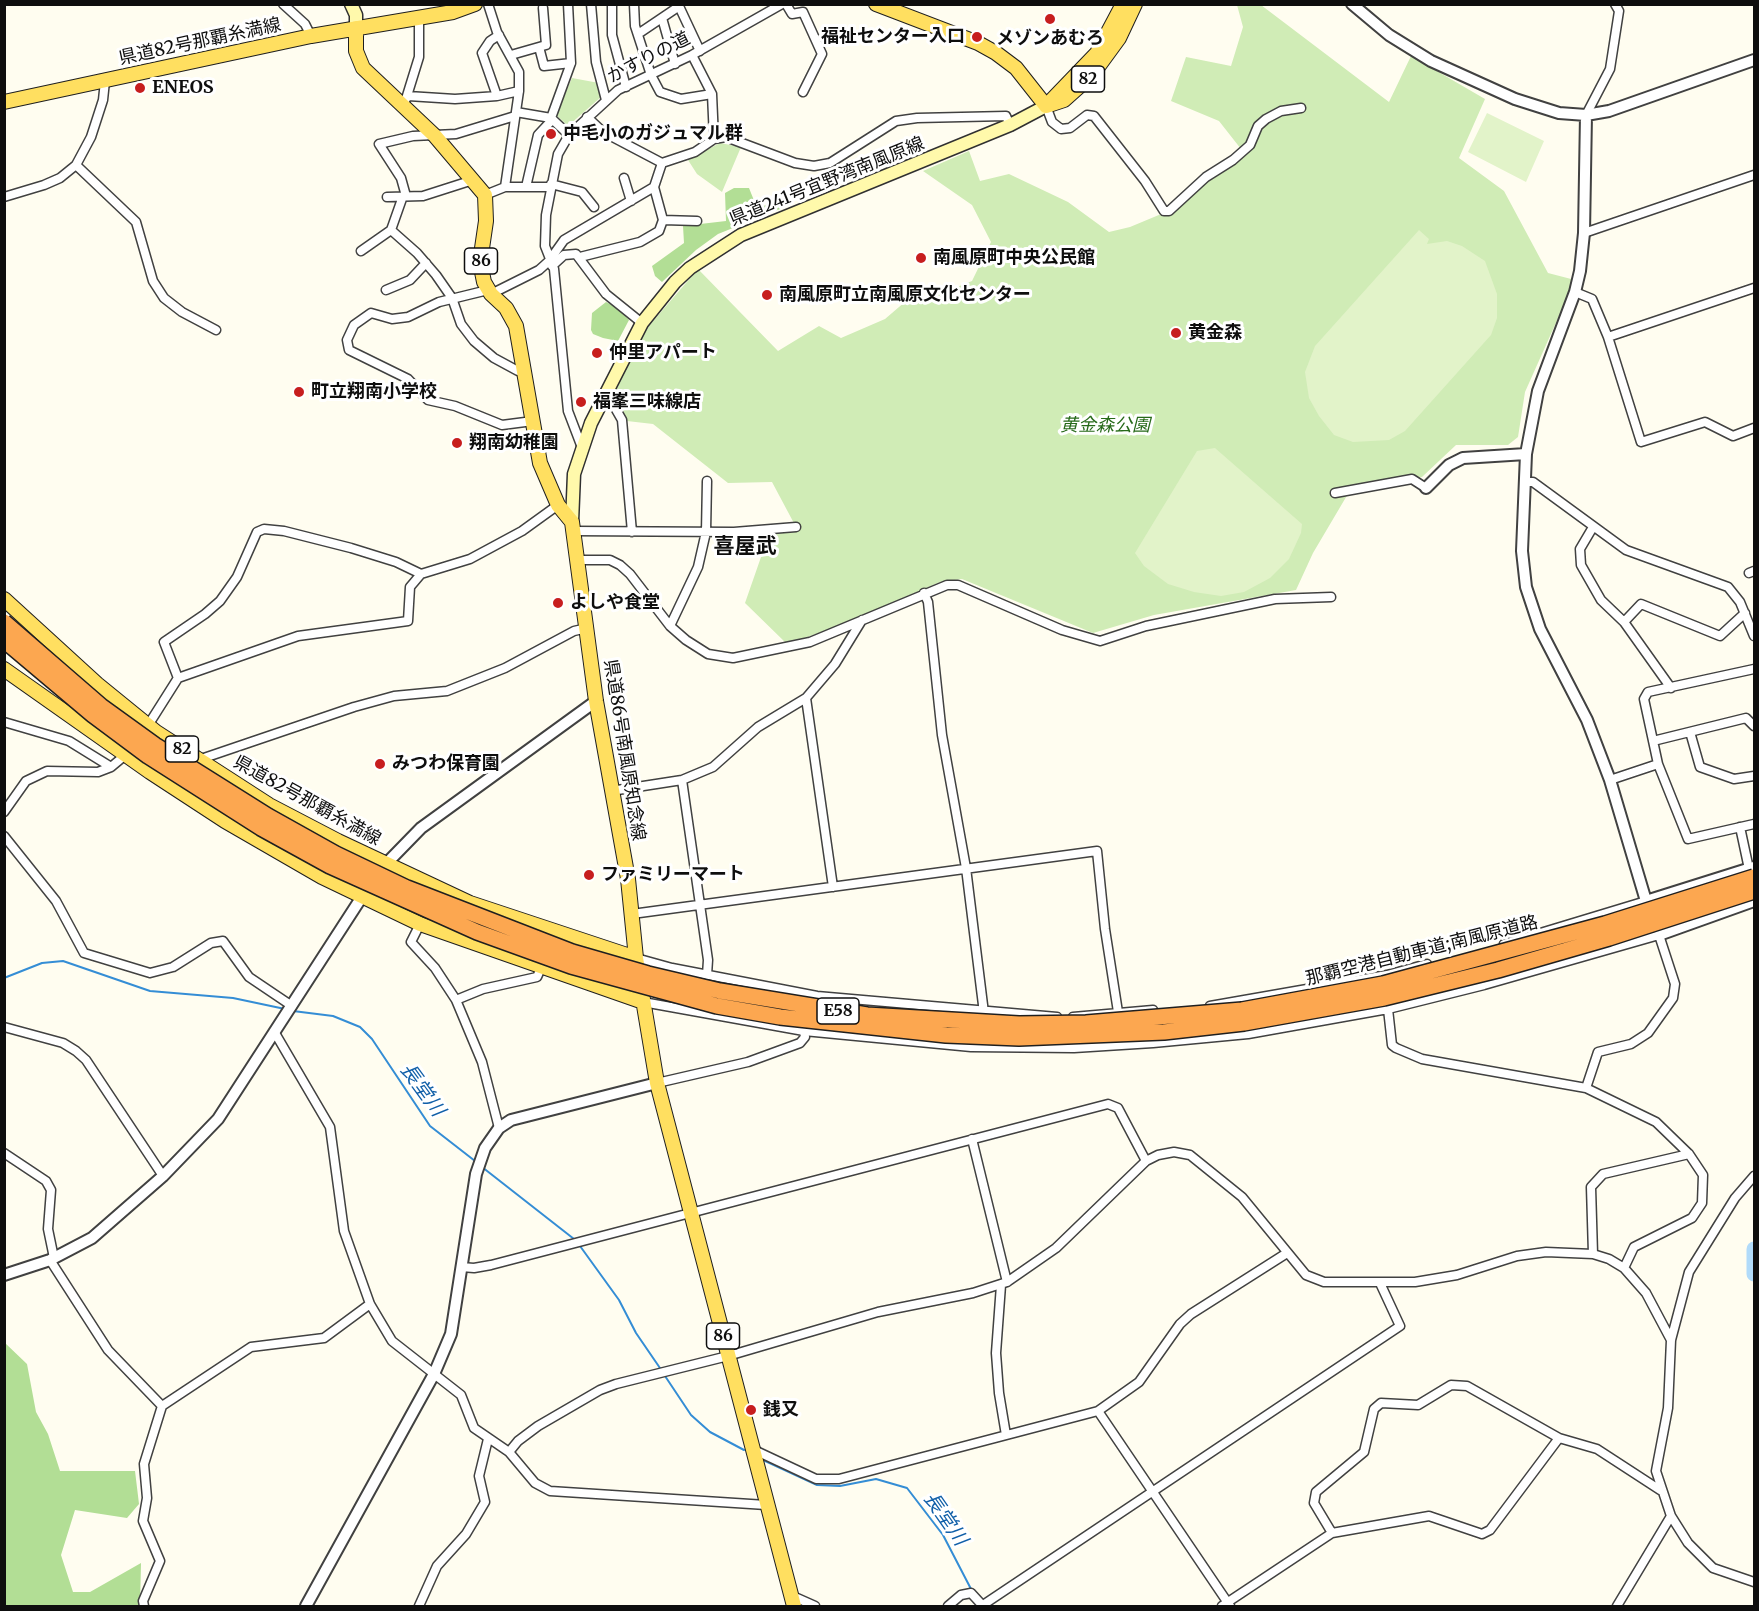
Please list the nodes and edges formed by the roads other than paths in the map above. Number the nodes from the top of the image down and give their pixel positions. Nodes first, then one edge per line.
1 (283, 4) edge
2 (351, 4) edge
3 (475, 4) edge
4 (488, 4) edge
5 (568, 4) edge
6 (591, 4) edge
7 (612, 4) edge
8 (634, 4) edge
9 (784, 4) edge
10 (876, 4) edge
11 (1123, 4) edge
12 (1135, 4) edge
13 (1352, 4) edge
14 (1615, 4) edge
15 (678, 6) edge
16 (543, 8) dead end
17 (433, 10) edge
18 (419, 17) junction
19 (662, 18) junction
20 (356, 28) junction
21 (499, 34) junction
22 (638, 34) junction
23 (311, 36) junction
24 (539, 47) junction
25 (700, 51) junction
26 (511, 55) junction
27 (692, 56) junction
28 (1755, 60) edge
29 (571, 63) junction
30 (675, 64) junction
31 (651, 75) junction
32 (105, 81) junction
33 (626, 87) junction
34 (519, 91) junction
35 (803, 92) dead end
36 (712, 94) junction
37 (497, 96) junction
38 (405, 100) junction
39 (606, 100) junction
40 (4, 102) edge
41 (1046, 106) junction
42 (1301, 108) dead end
43 (516, 114) junction
44 (1586, 115) junction
45 (586, 117) junction
46 (552, 119) junction
47 (1010, 125) junction
48 (569, 135) junction
49 (435, 136) junction
50 (714, 138) junction
51 (662, 163) junction
52 (76, 165) junction
53 (1755, 175) edge
54 (624, 178) dead end
55 (473, 180) junction
56 (551, 185) junction
57 (505, 187) junction
58 (526, 187) junction
59 (654, 187) junction
60 (485, 195) junction
61 (405, 196) junction
62 (4, 197) edge
63 (387, 197) dead end
64 (631, 201) junction
65 (594, 207) dead end
66 (663, 220) junction
67 (697, 221) dead end
68 (391, 230) junction
69 (1584, 233) junction
70 (361, 250) dead end
71 (580, 257) junction
72 (426, 263) junction
73 (551, 263) junction
74 (1755, 288) edge
75 (386, 290) dead end
76 (489, 292) junction
77 (1575, 292) junction
78 (452, 298) junction
79 (642, 323) junction
80 (216, 330) dead end
81 (1608, 337) junction
82 (523, 370) junction
83 (602, 398) junction
84 (533, 421) junction
85 (1755, 428) edge
86 (581, 445) junction
87 (1526, 454) junction
88 (707, 481) dead end
89 (1525, 482) junction
90 (1426, 488) joint
91 (1335, 493) dead end
92 (558, 505) junction
93 (573, 526) junction
94 (796, 527) dead end
95 (1593, 527) junction
96 (632, 532) junction
97 (706, 532) junction
98 (576, 560) junction
99 (421, 574) junction
100 (924, 593) junction
101 (1331, 597) dead end
102 (4, 599) edge
103 (1745, 613) junction
104 (862, 620) junction
105 (4, 622) edge
106 (1624, 622) junction
107 (670, 626) junction
108 (587, 627) junction
109 (1755, 636) edge
110 (4, 640) edge
111 (4, 669) edge
112 (1755, 669) edge
113 (1661, 674) junction
114 (178, 678) junction
115 (1671, 688) junction
116 (1648, 692) junction
117 (806, 698) junction
118 (596, 701) junction
119 (4, 722) edge
120 (148, 725) junction
121 (1755, 726) edge
122 (1690, 732) junction
123 (1653, 741) junction
124 (126, 756) junction
125 (198, 760) junction
126 (1658, 764) junction
127 (111, 767) junction
128 (1755, 776) edge
129 (682, 780) junction
130 (1610, 780) junction
131 (611, 791) junction
132 (4, 812) edge
133 (1755, 824) edge
134 (1740, 827) junction
135 (4, 836) edge
136 (385, 864) junction
137 (966, 868) junction
138 (1753, 871) edge
139 (833, 887) junction
140 (1755, 891) edge
141 (362, 897) junction
142 (1646, 901) junction
143 (1755, 901) edge
144 (700, 905) junction
145 (632, 914) junction
146 (420, 924) junction
147 (1659, 935) junction
148 (636, 958) junction
149 (541, 968) junction
150 (707, 975) junction
151 (456, 1000) junction
152 (643, 1002) junction
153 (292, 1006) junction
154 (1388, 1009) junction
155 (984, 1012) junction
156 (1118, 1012) junction
157 (4, 1028) edge
158 (804, 1031) junction
159 (276, 1034) junction
160 (657, 1083) junction
161 (1586, 1088) junction
162 (499, 1128) junction
163 (972, 1139) junction
164 (4, 1153) edge
165 (1689, 1154) junction
166 (1146, 1161) junction
167 (163, 1176) junction
168 (1755, 1176) edge
169 (691, 1213) junction
170 (1287, 1253) junction
171 (1593, 1254) junction
172 (52, 1259) junction
173 (461, 1267) junction
174 (1624, 1268) junction
175 (4, 1275) edge
176 (1004, 1283) junction
177 (1380, 1283) junction
178 (370, 1304) junction
179 (1671, 1340) junction
180 (728, 1356) junction
181 (434, 1374) junction
182 (162, 1406) junction
183 (1098, 1411) junction
184 (1006, 1435) junction
185 (1559, 1438) junction
186 (488, 1439) junction
187 (752, 1449) junction
188 (509, 1452) junction
189 (1660, 1490) junction
190 (1153, 1492) junction
191 (766, 1505) junction
192 (1671, 1516) junction
193 (1332, 1533) junction
194 (1755, 1582) edge
195 (793, 1603) edge
196 (1227, 1605) edge
197 (144, 1606) edge
198 (306, 1606) edge
199 (419, 1606) edge
200 (815, 1606) edge
201 (948, 1606) edge
202 (983, 1606) edge
203 (1617, 1606) edge

1 - 23 street
2 - 20 main road
3 - 17 main road, 県道82号那覇糸満線
4 - 21 street
5 - 29 street
6 - 39 street
7 - 33 street
8 - 22 street
9 - 25 street, かすりの道
9 - 35 street
10 - 41 main road
11 - 41 main road, 82
12 - 41 main road, 82
13 - 44 street
14 - 44 street
15 - 19 street
15 - 25 street
16 - 24 street
17 - 18 main road, 県道82号那覇糸満線
18 - 20 main road, 県道82号那覇糸満線
18 - 38 street
19 - 22 street
19 - 30 street
20 - 23 main road, 県道82号那覇糸満線
20 - 38 main road
21 - 26 street
21 - 37 street
22 - 31 street
23 - 32 main road, 県道82号那覇糸満線
24 - 26 street
24 - 29 street
25 - 27 street, かすりの道
26 - 34 street
27 - 30 street, かすりの道
27 - 36 street
28 - 44 street
29 - 46 street
30 - 31 street, かすりの道
31 - 33 street, かすりの道
31 - 36 street
32 - 40 main road, 県道82号那覇糸満線
32 - 52 street
33 - 39 street, かすりの道
34 - 37 street
34 - 43 street
36 - 50 street
37 - 38 street
38 - 49 main road
39 - 45 street, かすりの道
41 - 42 street
41 - 47 main road, 県道241号宜野湾南風原線
43 - 46 street
43 - 49 street
43 - 57 street
44 - 69 street
45 - 48 street, かすりの道
45 - 51 street
46 - 48 street
46 - 58 street
47 - 50 street
47 - 79 main road, 県道241号宜野湾南風原線
48 - 56 street, かすりの道
49 - 55 main road
49 - 61 street
50 - 51 street
51 - 59 street
52 - 62 street
52 - 80 street
53 - 69 street
54 - 64 street
55 - 60 main road
55 - 61 street
56 - 58 street
56 - 65 street
56 - 73 street, かすりの道
57 - 58 street
57 - 60 street
59 - 64 street
59 - 66 street
60 - 76 main road, 86
61 - 63 street
61 - 68 street
64 - 73 street
66 - 67 street
66 - 71 street
68 - 70 street
68 - 72 street
69 - 77 street
71 - 73 street
71 - 79 street
72 - 75 street
72 - 78 street
73 - 76 street
73 - 86 street, かすりの道
74 - 81 street
76 - 78 street
76 - 82 main road, 86
77 - 81 street
77 - 87 street
78 - 82 street
78 - 84 street
79 - 83 main road, 県道241号宜野湾南風原線
81 - 85 street
82 - 84 main road, 86
83 - 86 main road, 県道241号宜野湾南風原線
83 - 96 street
84 - 92 main road, 86
86 - 93 main road, 県道241号宜野湾南風原線
87 - 89 street
87 - 90 street
88 - 97 street
89 - 95 street
89 - 130 street
90 - 91 street
92 - 93 main road, 86
92 - 99 street
93 - 96 street
93 - 98 main road, 県道86号南風原知念線 / 86
94 - 97 street
95 - 103 street
95 - 106 street
96 - 97 street
97 - 107 street
98 - 107 street
98 - 108 main road, 県道86号南風原知念線 / 86
99 - 114 street
99 - 114 street
100 - 101 street
100 - 104 street
100 - 137 street
102 - 120 main road, 県道82号那覇糸満線 / 82
103 - 106 street
103 - 109 street
104 - 107 street
104 - 117 street
105 - 138 highway, 那覇空港自動車道;南風原道路 / E58, bridge
106 - 113 street
108 - 118 main road, 県道86号南風原知念線 / 86
108 - 125 street
110 - 140 highway, 那覇空港自動車道;南風原道路 / E58, bridge
111 - 124 main road, 82
112 - 115 street
113 - 115 street
113 - 116 street
114 - 120 street
115 - 116 street
116 - 123 street
117 - 129 street
117 - 139 street
118 - 131 main road, 県道86号南風原知念線 / 86
118 - 136 street
119 - 127 street
120 - 124 street
120 - 125 main road, 県道82号那覇糸満線 / 82
121 - 122 street
122 - 123 street
122 - 128 street
123 - 126 street
124 - 127 street
124 - 141 main road, 82
125 - 136 main road, 県道82号那覇糸満線 / 82
126 - 130 street
126 - 134 street
127 - 132 street
129 - 131 street
129 - 144 street
130 - 142 street
131 - 145 main road, 県道86号南風原知念線 / 86
133 - 134 street
134 - 138 street
135 - 153 street
136 - 141 street
136 - 148 main road, 県道82号那覇糸満線 / 82
137 - 139 street
137 - 155 street
137 - 156 street
138 - 142 street
139 - 144 street
141 - 146 main road, 82
141 - 153 street
142 - 156 street
143 - 147 street
144 - 145 street
144 - 150 street
145 - 148 main road, 県道86号南風原知念線 / 86
146 - 149 main road, 82
146 - 151 street
147 - 154 street
147 - 161 street
148 - 150 street
148 - 152 main road, 県道86号南風原知念線 / 86
149 - 151 street
149 - 152 main road, 82
150 - 155 street
151 - 162 street
152 - 158 street
152 - 160 main road, 県道86号南風原知念線 / 86
153 - 159 street
154 - 158 street
154 - 161 street
155 - 156 street
157 - 167 street
158 - 160 street
159 - 167 street
159 - 178 street
160 - 162 street
160 - 169 main road, 県道86号南風原知念線 / 86
161 - 165 street
162 - 173 street
163 - 166 street
163 - 169 street
163 - 176 street
164 - 172 street
165 - 171 street
165 - 174 street
166 - 170 street
166 - 176 street
167 - 172 street
168 - 179 street
169 - 173 street
169 - 180 main road, 県道86号南風原知念線 / 86
170 - 177 street
170 - 183 street
171 - 174 street
171 - 177 street
172 - 175 street
172 - 182 street
173 - 181 street
174 - 179 street
176 - 180 street
176 - 184 street
177 - 190 street
178 - 181 street
178 - 182 street
179 - 189 street
180 - 187 main road, 県道86号南風原知念線 / 86
180 - 188 street
181 - 186 street
181 - 198 street
182 - 197 street
183 - 184 street
183 - 190 street
184 - 187 street
185 - 189 street
185 - 193 street
185 - 193 street
186 - 188 street
186 - 199 street
187 - 191 main road, 県道86号南風原知念線 / 86
188 - 191 street
189 - 192 street
190 - 196 street
190 - 202 street
191 - 195 main road, 県道86号南風原知念線 / 86
192 - 194 street
192 - 203 street
193 - 196 street
195 - 200 street
201 - 202 street

